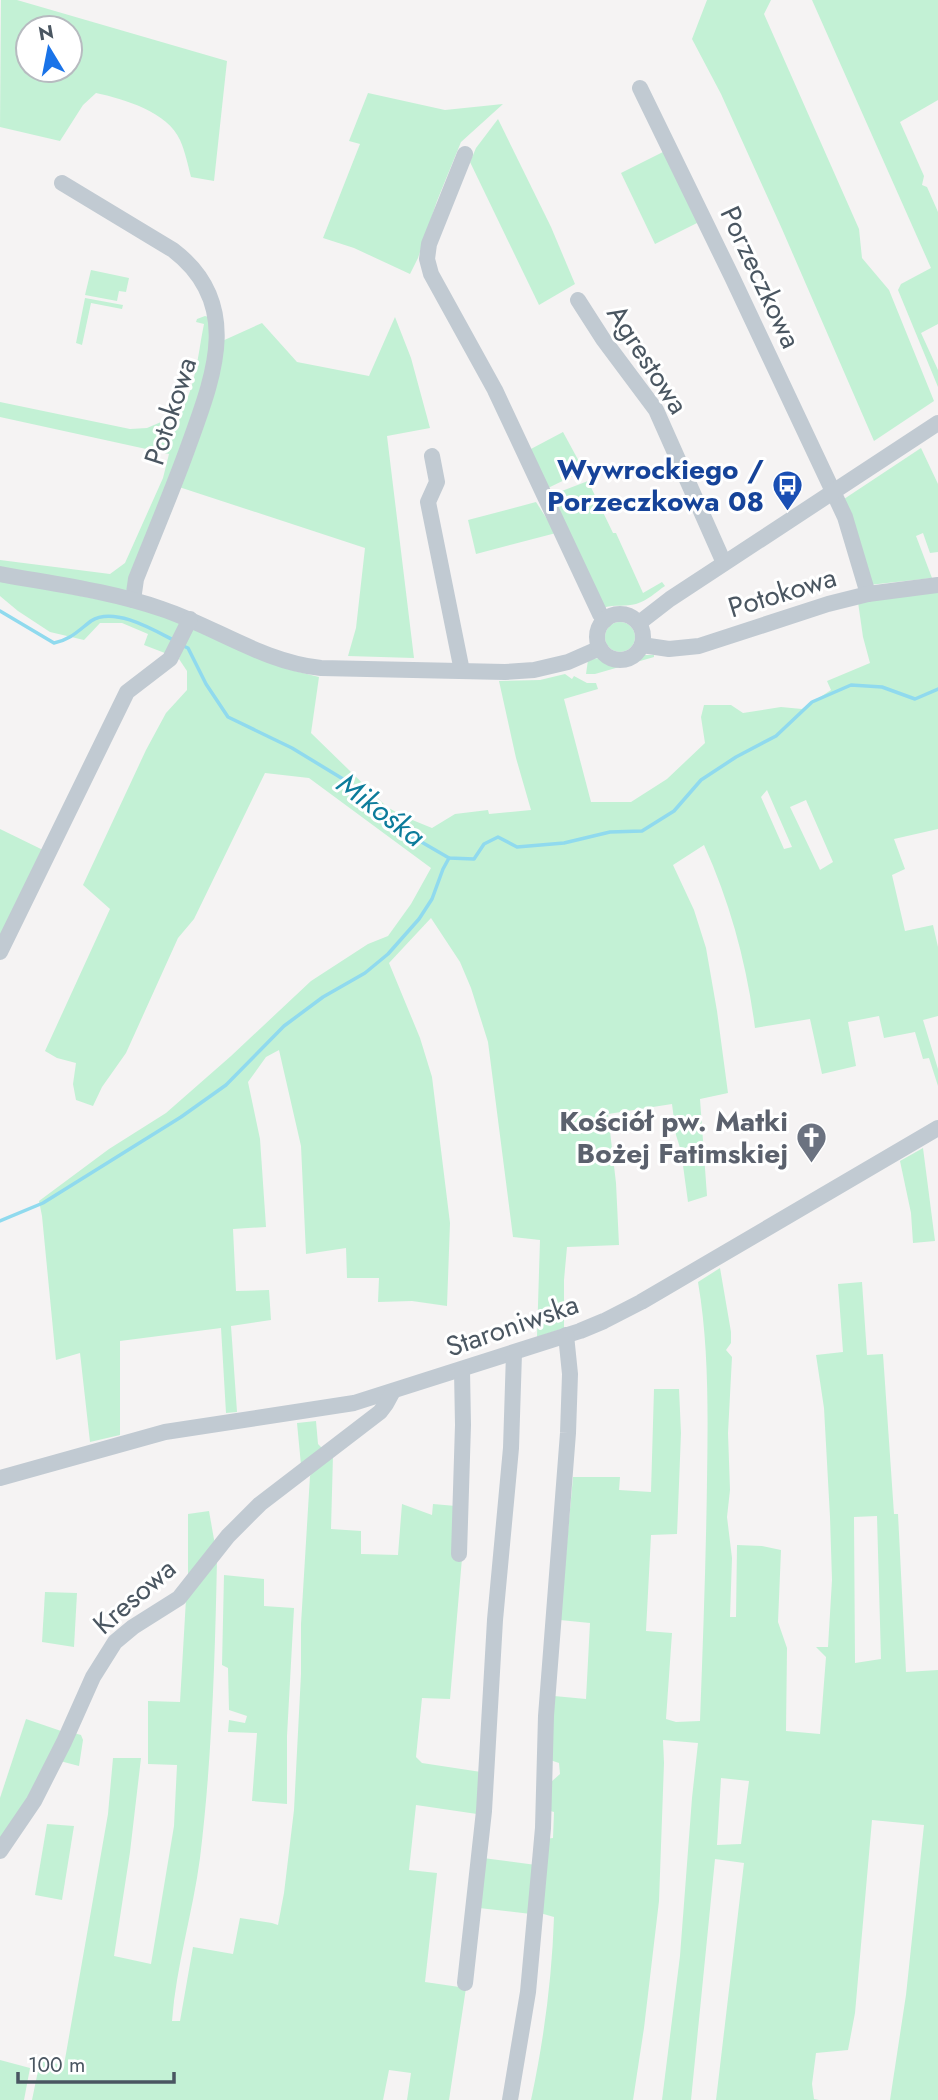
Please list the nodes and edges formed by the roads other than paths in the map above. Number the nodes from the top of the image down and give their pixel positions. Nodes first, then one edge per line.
1 (640, 88) dead end
2 (465, 154) dead end
3 (62, 183) dead end
4 (578, 300) dead end
5 (938, 423) edge
6 (432, 456) dead end
7 (833, 491) junction
8 (724, 563) junction
9 (0, 574) edge
10 (938, 585) edge
11 (868, 594) junction
12 (133, 600) junction
13 (190, 619) junction
14 (605, 620) junction
15 (639, 623) junction
16 (642, 645) junction
17 (600, 648) junction
18 (462, 671) junction
19 (0, 952) edge
20 (938, 1128) edge
21 (566, 1335) junction
22 (514, 1353) junction
23 (462, 1370) junction
24 (391, 1393) junction
25 (354, 1403) junction
26 (360, 1428) junction
27 (0, 1478) edge
28 (459, 1554) dead end
29 (0, 1850) edge
30 (465, 1983) dead end
31 (510, 2100) edge

1 - 7 street, Porzeczkowa
2 - 14 street
3 - 12 street, Potokowa
4 - 8 street, Agrestowa
5 - 7 street
6 - 18 street
7 - 8 street
7 - 11 street, Porzeczkowa
8 - 15 street
9 - 12 street
10 - 11 street, Potokowa
11 - 16 street, Potokowa
12 - 13 street
13 - 18 street
13 - 19 street
14 - 15 street
14 - 17 street
15 - 16 street
16 - 17 street
17 - 18 street
20 - 21 street, Staroniwska
21 - 22 street, Staroniwska
21 - 31 street
22 - 23 street, Staroniwska
22 - 30 street
23 - 24 street, Staroniwska
23 - 28 street
24 - 25 street, Staroniwska
24 - 26 street, Kresowa
25 - 26 street
25 - 27 street, Staroniwska
26 - 29 street, Kresowa

